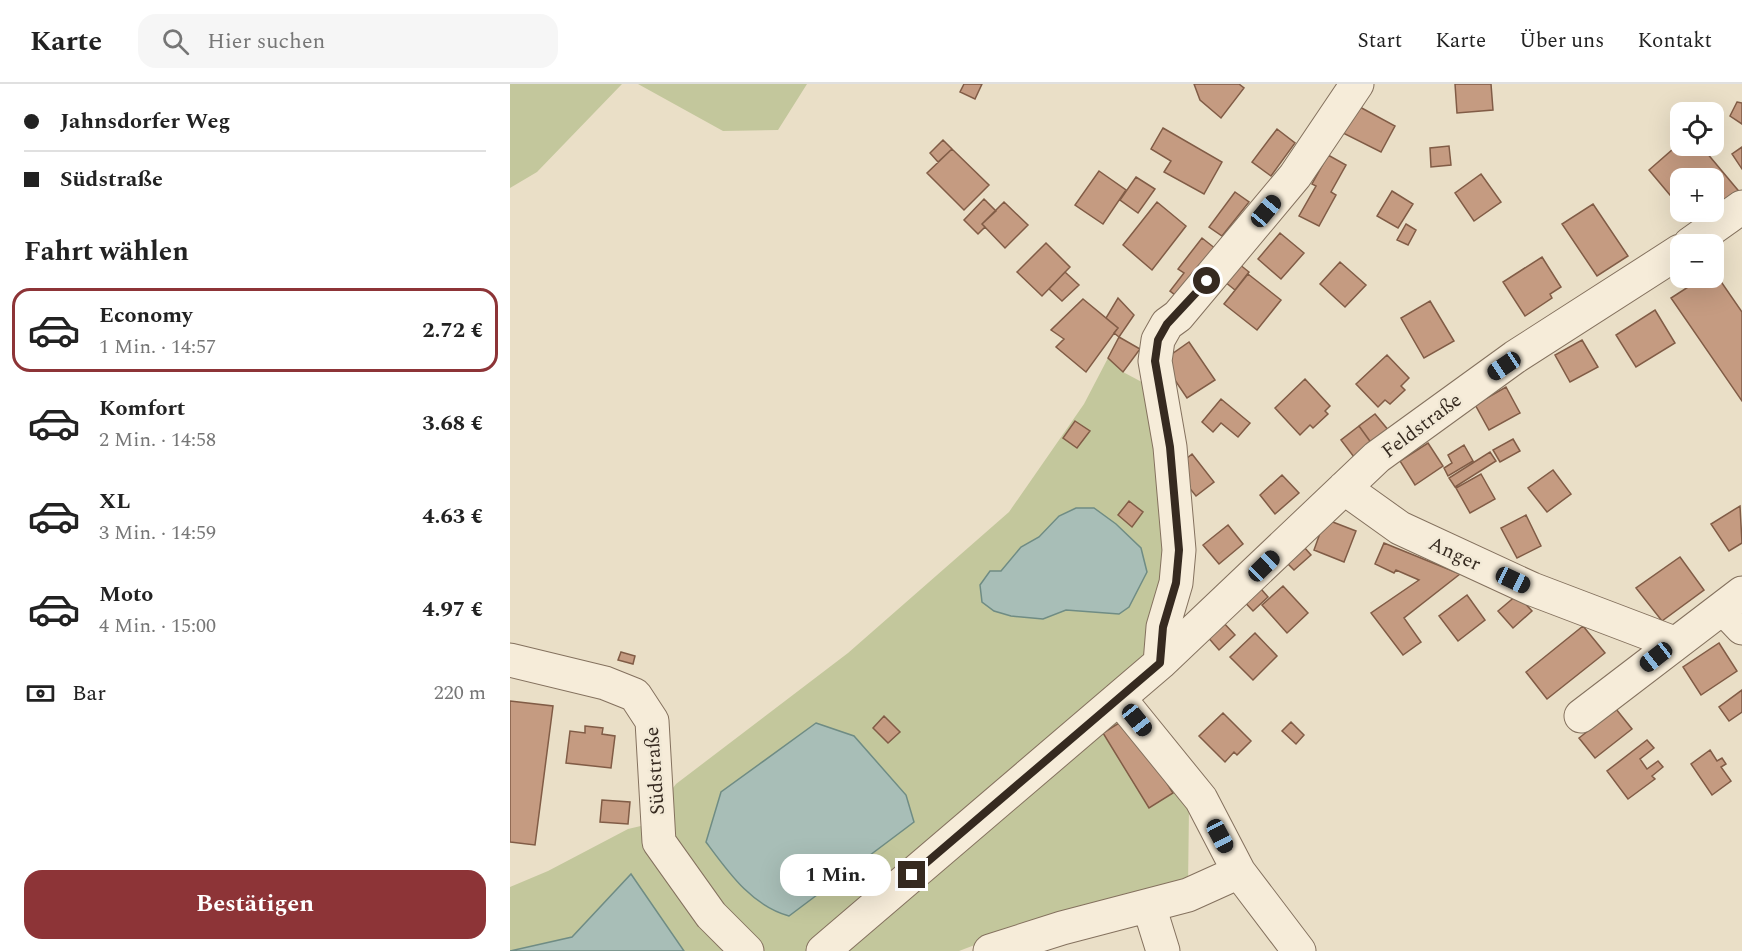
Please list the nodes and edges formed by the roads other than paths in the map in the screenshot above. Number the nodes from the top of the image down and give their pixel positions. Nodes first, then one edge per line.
1 (1357, 84) edge
2 (1742, 207) edge
3 (1704, 234) edge
4 (1670, 257) edge
5 (1344, 488) junction
6 (1736, 610) edge
7 (1674, 643) junction
8 (510, 660) edge
9 (1160, 663) junction
10 (1119, 698) junction
11 (1581, 716) dead end
12 (1239, 872) junction
13 (1149, 906) junction
14 (747, 951) edge
15 (824, 951) edge
16 (990, 951) edge
17 (1163, 951) edge
18 (1299, 951) edge

1 - 9 street
2 - 3 street
4 - 5 street, Feldstraße
5 - 7 street, Anger
5 - 9 street, Feldstraße
6 - 7 street
7 - 11 street
8 - 14 street, Südstraße
9 - 10 street
10 - 12 street
10 - 15 street
12 - 13 street
12 - 18 street
13 - 16 street
13 - 17 street

